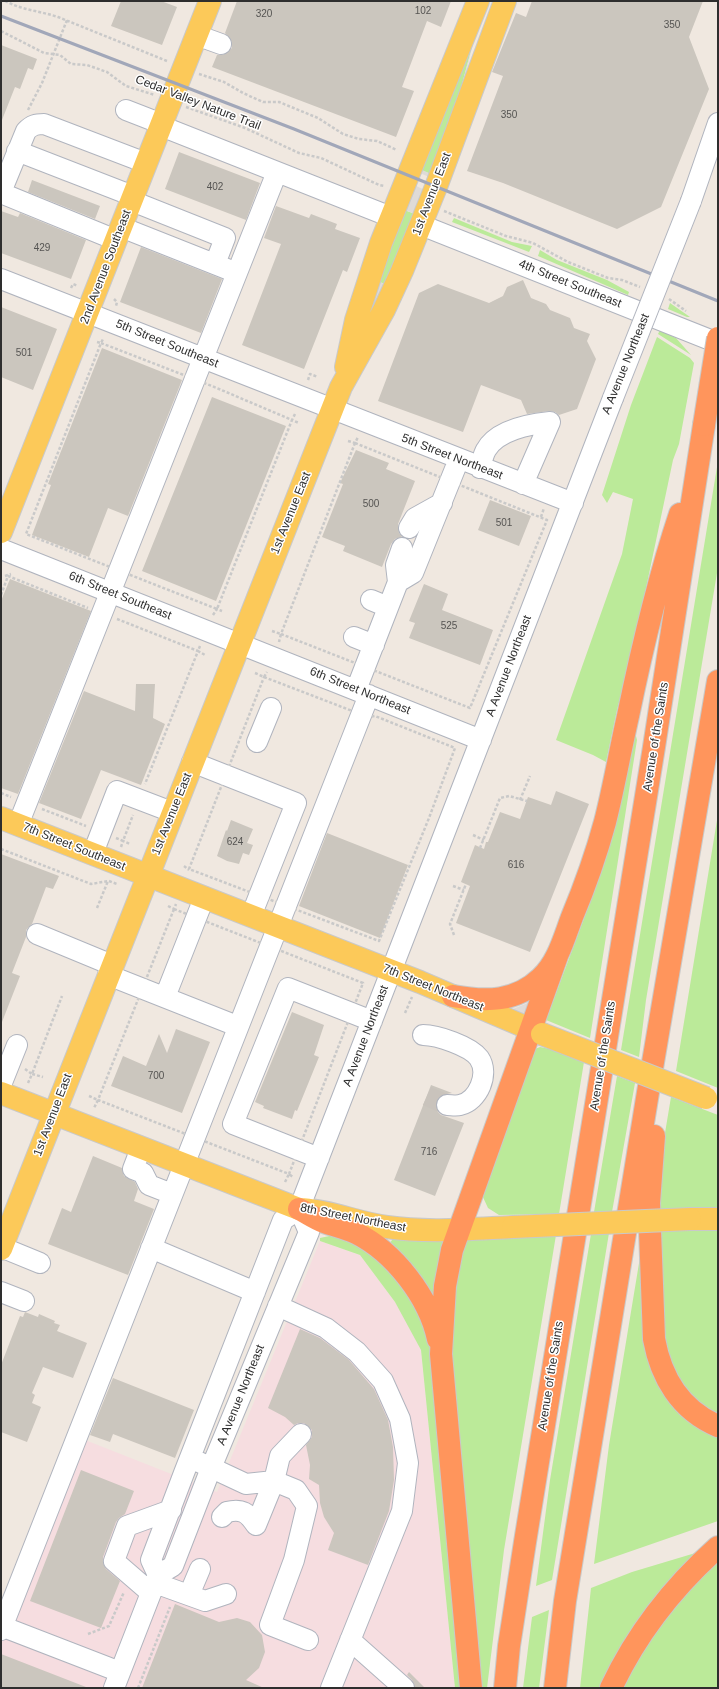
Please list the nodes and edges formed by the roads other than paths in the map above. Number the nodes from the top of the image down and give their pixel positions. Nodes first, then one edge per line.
1 (210, 1) edge
2 (478, 1) edge
3 (505, 1) edge
4 (196, 35) junction
5 (221, 44) dead end
6 (126, 110) dead end
7 (718, 123) edge
8 (161, 125) junction
9 (18, 151) junction
10 (718, 152) edge
11 (146, 163) junction
12 (277, 172) junction
13 (1, 192) edge
14 (132, 198) junction
15 (691, 201) junction
16 (391, 217) junction
17 (421, 225) junction
18 (119, 234) junction
19 (215, 264) junction
20 (237, 273) junction
21 (1, 279) edge
22 (88, 312) junction
23 (694, 334) junction
24 (718, 338) edge
25 (718, 344) edge
26 (203, 358) junction
27 (718, 362) edge
28 (344, 380) junction
29 (332, 410) junction
30 (701, 450) junction
31 (459, 459) junction
32 (480, 468) junction
33 (523, 484) junction
34 (442, 503) junction
35 (573, 503) junction
36 (409, 528) dead end
37 (11, 532) edge
38 (402, 548) dead end
39 (1, 549) edge
40 (398, 582) junction
41 (110, 592) junction
42 (354, 637) dead end
43 (240, 643) junction
44 (374, 645) junction
45 (718, 681) edge
46 (362, 692) junction
47 (271, 708) dead end
48 (481, 740) junction
49 (257, 742) dead end
50 (192, 762) junction
51 (172, 812) junction
52 (10, 821) edge
53 (93, 854) junction
54 (147, 876) junction
55 (204, 898) junction
56 (251, 916) junction
57 (276, 926) junction
58 (37, 934) dead end
59 (557, 956) junction
60 (110, 970) junction
61 (392, 971) junction
62 (666, 987) junction
63 (453, 996) junction
64 (165, 997) junction
65 (372, 1021) junction
66 (238, 1026) junction
67 (536, 1032) junction
68 (423, 1035) dead end
69 (13, 1053) road end
70 (1, 1085) edge
71 (1, 1093) edge
72 (712, 1101) edge
73 (447, 1105) tunnel mouth
74 (53, 1114) junction
75 (141, 1148) junction
76 (319, 1158) junction
77 (184, 1164) junction
78 (172, 1194) junction
79 (299, 1209) junction
80 (718, 1219) edge
81 (460, 1229) junction
82 (1, 1248) edge
83 (151, 1248) junction
84 (40, 1263) dead end
85 (1, 1292) edge
86 (255, 1292) junction
87 (24, 1301) dead end
88 (278, 1306) junction
89 (441, 1354) junction
90 (718, 1426) edge
91 (301, 1434) dead end
92 (190, 1457) junction
93 (211, 1468) junction
94 (274, 1481) junction
95 (171, 1510) junction
96 (222, 1517) dead end
97 (718, 1547) edge
98 (200, 1569) dead end
99 (154, 1584) junction
100 (226, 1594) dead end
101 (181, 1598) junction
102 (2, 1628) edge
103 (308, 1640) dead end
104 (350, 1640) junction
105 (117, 1680) edge
106 (330, 1688) edge
107 (404, 1688) edge
108 (471, 1688) edge
109 (505, 1688) edge
110 (555, 1688) edge
111 (611, 1688) edge

1 - 4 main road, 2nd Avenue Southeast
2 - 16 main road, 1st Avenue East
3 - 17 main road, 1st Avenue East
4 - 5 street
4 - 8 main road, 2nd Avenue Southeast
6 - 8 street
7 - 15 street, A Avenue Northeast
8 - 11 main road, 2nd Avenue Southeast
8 - 12 street
9 - 11 street
9 - 13 street
9 - 14 street
10 - 15 street
11 - 14 main road, 2nd Avenue Southeast
12 - 16 street
12 - 20 street
13 - 18 street
14 - 18 main road, 2nd Avenue Southeast
14 - 19 street
15 - 35 street, A Avenue Northeast, bridge
16 - 28 main road, 1st Avenue East
17 - 23 street, 4th Street Southeast
17 - 28 main road, 1st Avenue East
18 - 19 street
18 - 22 main road, 2nd Avenue Southeast
19 - 20 street
20 - 26 street
21 - 22 street, 5th Street Southeast
22 - 26 street, 5th Street Southeast
22 - 37 main road, 2nd Avenue Southeast
23 - 25 street, 4th Street Southeast
23 - 27 street
24 - 30 highway, Avenue of the Saints, bridge
26 - 29 street, 5th Street Southeast
26 - 41 street
28 - 29 main road, 1st Avenue East
29 - 31 street, 5th Street Northeast
29 - 43 main road, 1st Avenue East
30 - 59 highway
30 - 109 highway, Avenue of the Saints
31 - 32 street, 5th Street Northeast
31 - 34 street
32 - 33 street, 5th Street Northeast
32 - 33 street
33 - 35 street, 5th Street Northeast
34 - 36 street
34 - 40 street
35 - 48 street, A Avenue Northeast
38 - 40 street
39 - 41 street, 6th Street Southeast
40 - 44 street
41 - 43 street, 6th Street Southeast
41 - 52 street
42 - 44 street
43 - 46 street, 6th Street Northeast
43 - 50 main road, 1st Avenue East
44 - 46 street
45 - 62 highway
46 - 48 street, 6th Street Northeast
46 - 57 street
47 - 49 street
48 - 61 street, A Avenue Northeast
50 - 51 main road, 1st Avenue East
50 - 56 street
51 - 53 street
51 - 54 main road, 1st Avenue East
52 - 53 main road, 7th Street Southeast
53 - 54 main road, 7th Street Southeast
54 - 55 main road, 7th Street Northeast
54 - 60 main road, 1st Avenue East
55 - 56 main road, 7th Street Northeast
55 - 64 street
56 - 57 main road, 7th Street Northeast
57 - 61 main road, 7th Street Northeast
57 - 66 street
58 - 60 street
59 - 63 highway
59 - 67 highway
60 - 64 street
60 - 74 main road, 1st Avenue East
61 - 63 main road, 7th Street Northeast
61 - 65 street, A Avenue Northeast
62 - 90 highway
62 - 110 highway
63 - 67 main road, 7th Street Northeast
64 - 66 street
65 - 76 street, A Avenue Northeast
65 - 76 street
66 - 77 street
67 - 72 main road, 7th Street Northeast, bridge
67 - 81 highway
68 - 73 street
69 - 70 street
71 - 74 main road, 8th Street Northeast
74 - 75 main road, 8th Street Northeast
74 - 82 main road, 1st Avenue East
75 - 77 main road, 8th Street Northeast
75 - 78 street
76 - 79 street, A Avenue Northeast
77 - 78 street
77 - 79 main road, 8th Street Northeast
78 - 83 street
79 - 81 main road, 8th Street Northeast
79 - 86 street, A Avenue Northeast
79 - 88 street, A Avenue Northeast
79 - 89 highway
80 - 81 main road, 8th Street Northeast, bridge
81 - 89 highway
82 - 84 street
83 - 86 street
83 - 102 street
85 - 87 street
86 - 92 street, A Avenue Northeast
88 - 93 street, A Avenue Northeast
88 - 104 street
89 - 108 highway
91 - 94 street
92 - 93 street
92 - 95 street, A Avenue Northeast
93 - 94 street
93 - 99 street, A Avenue Northeast
94 - 96 street
94 - 103 street
95 - 99 street, A Avenue Northeast
95 - 99 street
97 - 111 highway
98 - 101 street
99 - 101 street
99 - 105 street
100 - 101 street
102 - 105 street
104 - 106 street
104 - 107 street

